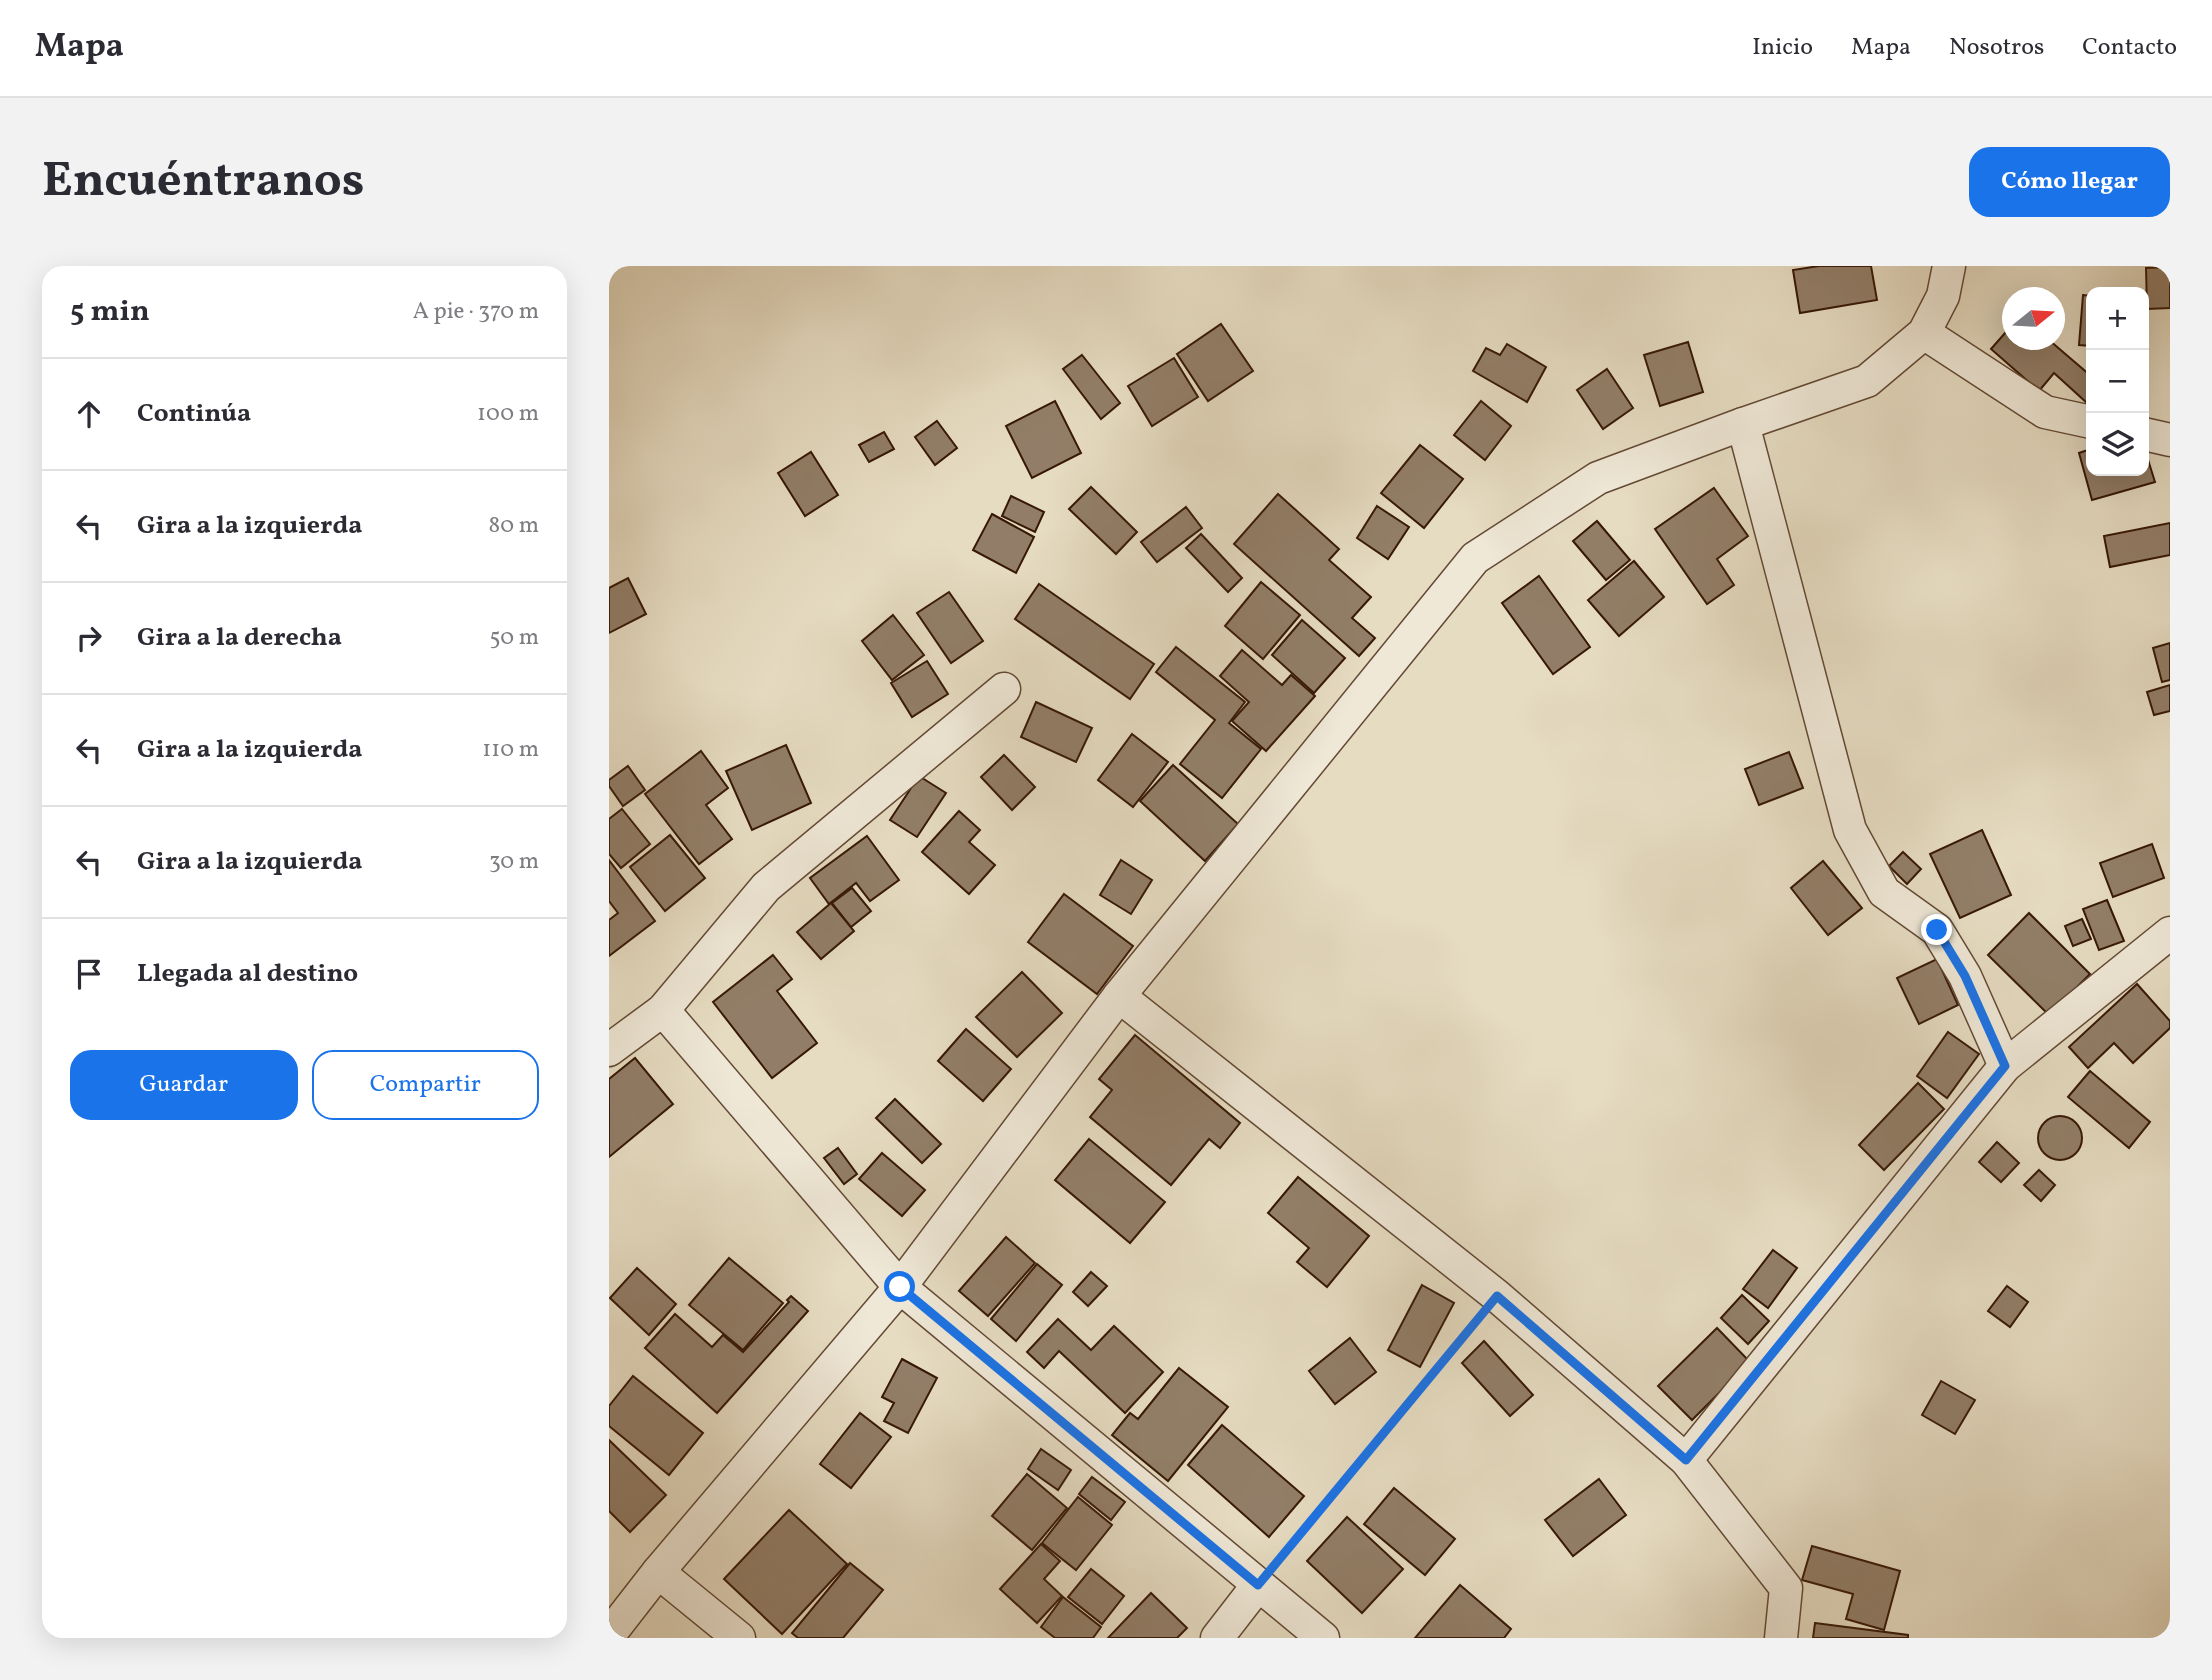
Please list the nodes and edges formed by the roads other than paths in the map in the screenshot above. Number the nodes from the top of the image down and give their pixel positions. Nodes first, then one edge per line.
1 (1949, 266) edge
2 (1924, 333) junction
3 (2086, 421) edge
4 (1743, 424) junction
5 (2149, 435) edge
6 (2170, 440) edge
7 (1004, 689) dead end
8 (2170, 933) edge
9 (1119, 996) junction
10 (663, 1010) junction
11 (609, 1050) edge
12 (2005, 1066) junction
13 (900, 1287) junction
14 (1686, 1460) junction
15 (658, 1572) junction
16 (1258, 1585) junction
17 (609, 1635) edge
18 (739, 1638) edge
19 (1217, 1638) edge
20 (1322, 1638) edge
21 (1781, 1638) edge

1 - 2 street
2 - 3 street
2 - 4 street
4 - 9 street
4 - 12 street
5 - 6 street
7 - 10 street
8 - 12 street
9 - 13 street
9 - 14 street
10 - 11 street
10 - 13 street
12 - 14 street
13 - 15 street
13 - 16 street
14 - 21 street
15 - 17 street
15 - 18 street
16 - 19 street
16 - 20 street

